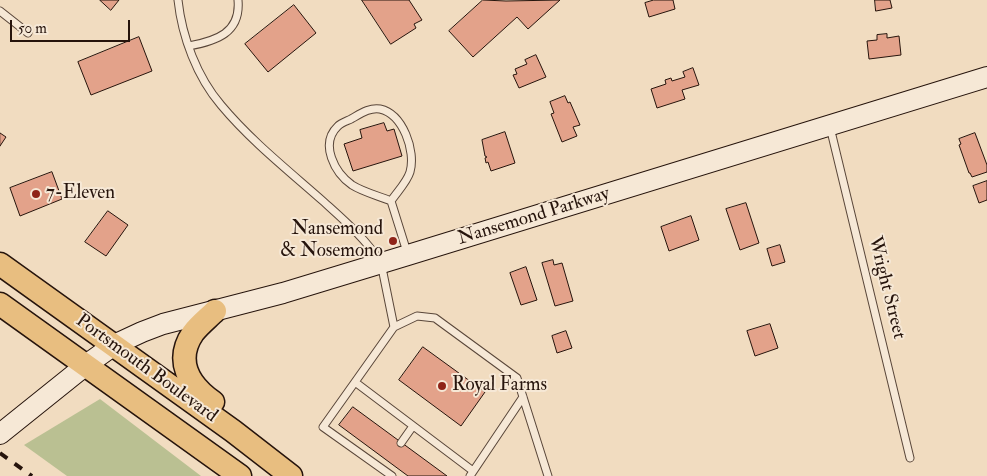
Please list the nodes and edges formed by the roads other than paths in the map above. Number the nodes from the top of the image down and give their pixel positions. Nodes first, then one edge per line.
1 (178, 0) edge
2 (238, 0) edge
3 (0, 11) edge
4 (28, 33) dead end
5 (189, 46) junction
6 (987, 77) edge
7 (830, 126) junction
8 (391, 201) junction
9 (408, 255) junction
10 (382, 263) junction
11 (0, 264) edge
12 (0, 304) edge
13 (215, 310) junction
14 (394, 327) junction
15 (114, 345) junction
16 (86, 365) junction
17 (355, 382) junction
18 (523, 397) junction
19 (413, 426) junction
20 (0, 434) edge
21 (402, 442) dead end
22 (910, 458) dead end
23 (388, 462) dead end
24 (383, 470) junction
25 (472, 474) edge
26 (240, 476) edge
27 (291, 476) edge
28 (392, 476) edge
29 (548, 476) edge

1 - 5 lane
2 - 5 lane
3 - 4 lane
5 - 10 lane
6 - 7 main road, Nansemond Parkway
7 - 9 main road, Nansemond Parkway
7 - 22 lane, Wright Street
8 - 8 lane
8 - 9 lane
9 - 10 main road, Nansemond Parkway
10 - 13 main road, Nansemond Parkway
10 - 14 lane
11 - 15 main road, Portsmouth Boulevard
12 - 16 main road, Portsmouth Boulevard
13 - 15 main road, Nansemond Parkway
13 - 27 main road
14 - 17 lane
14 - 18 lane
15 - 16 main road, Nansemond Parkway
15 - 27 main road, Portsmouth Boulevard
16 - 20 main road, Nansemond Parkway
16 - 26 main road, Portsmouth Boulevard
17 - 19 lane
17 - 24 lane
18 - 25 lane
18 - 29 lane
19 - 21 lane
19 - 25 lane
23 - 24 lane
24 - 28 lane

